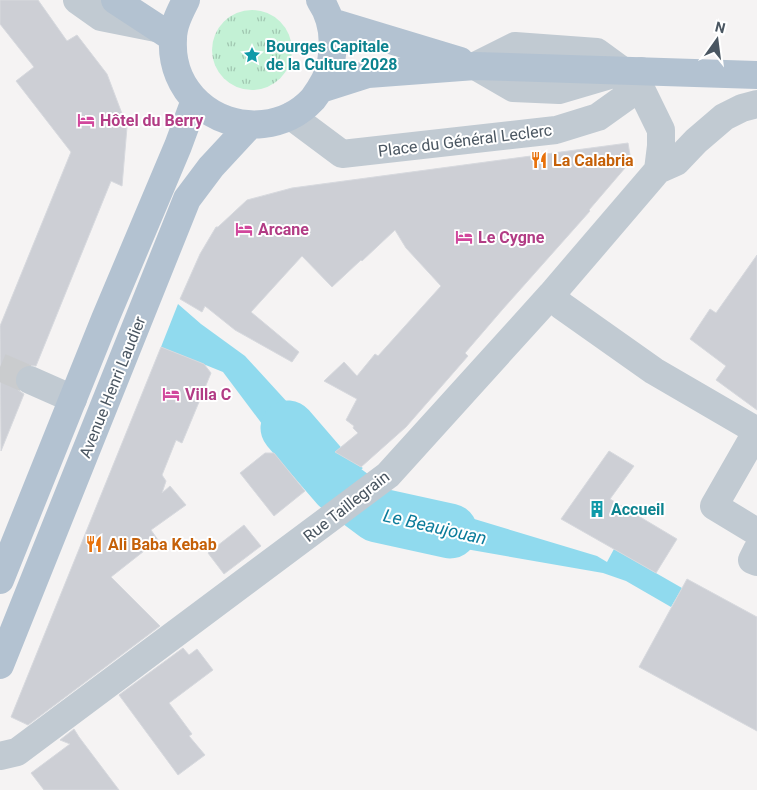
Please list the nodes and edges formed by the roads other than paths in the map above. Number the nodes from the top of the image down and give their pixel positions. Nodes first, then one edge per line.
1 (77, 0) edge
2 (115, 0) edge
3 (186, 0) edge
4 (325, 11) edge
5 (164, 33) junction
6 (475, 66) junction
7 (757, 75) edge
8 (634, 76) junction
9 (321, 88) junction
10 (195, 100) junction
11 (757, 104) edge
12 (291, 116) junction
13 (250, 125) junction
14 (658, 170) junction
15 (551, 295) junction
16 (30, 380) tunnel mouth
17 (73, 399) junction
18 (757, 431) edge
19 (757, 532) edge
20 (757, 550) edge
21 (757, 562) edge
22 (0, 580) edge
23 (0, 665) edge
24 (0, 756) edge

1 - 5 street
2 - 5 main road
3 - 5 main road
4 - 6 main road
4 - 9 main road
5 - 10 main road
6 - 8 main road
6 - 9 main road
7 - 8 main road
8 - 12 street, Place du Général Leclerc
8 - 14 street
9 - 12 main road
10 - 13 main road
10 - 17 main road, Avenue Henri Laudier
11 - 14 street, Rue Taillegrain
12 - 13 main road
13 - 23 main road, Avenue Henri Laudier
14 - 15 street, Rue Taillegrain
15 - 18 street
15 - 24 street, Rue Taillegrain
16 - 17 street
17 - 22 main road, Avenue Henri Laudier
18 - 19 street
20 - 21 street

